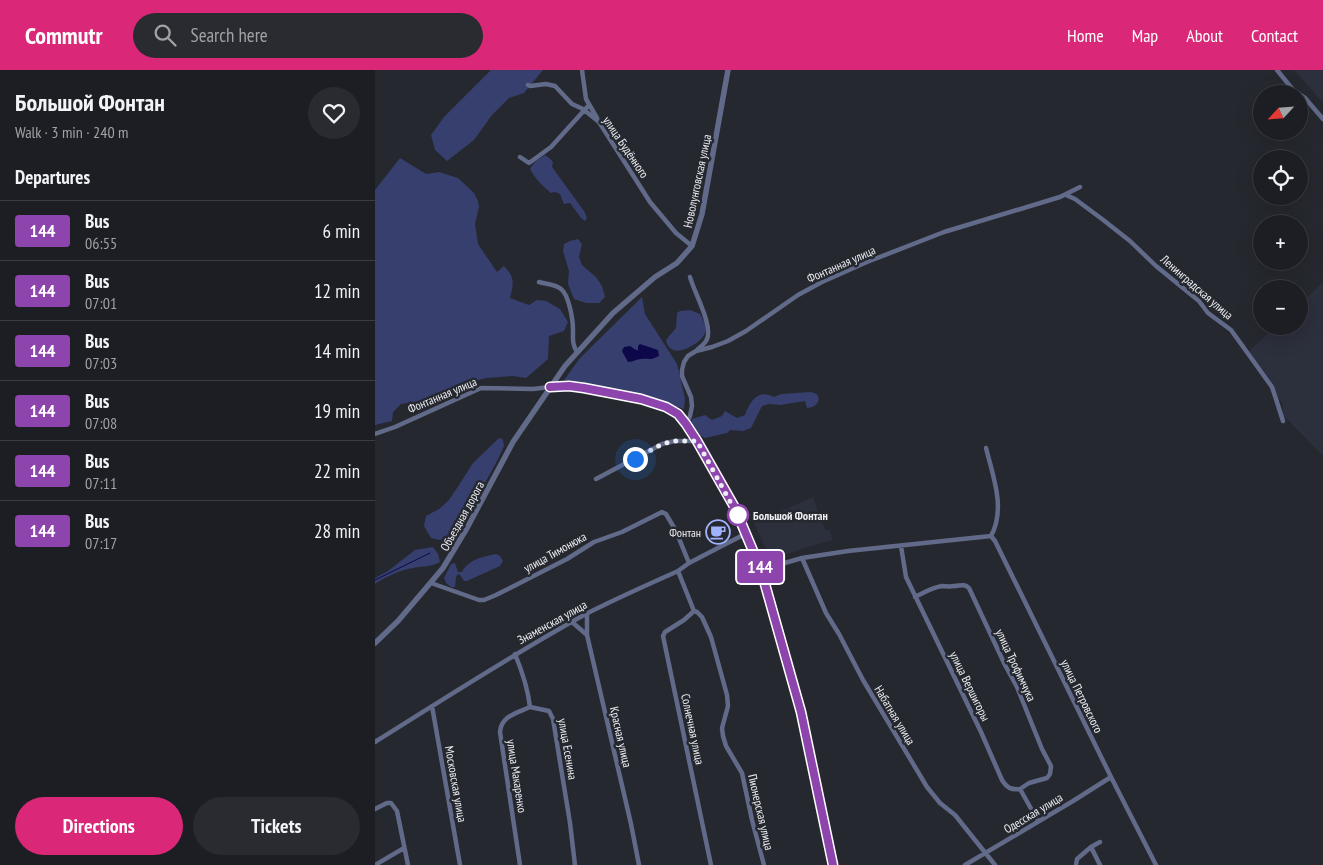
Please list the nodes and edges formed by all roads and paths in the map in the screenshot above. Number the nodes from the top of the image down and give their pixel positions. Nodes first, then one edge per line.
1 (582, 70) edge
2 (728, 70) edge
3 (1277, 70) edge
4 (528, 85) dead end
5 (589, 104) junction
6 (583, 110) junction
7 (1323, 118) edge
8 (599, 122) junction
9 (521, 157) dead end
10 (1080, 187) dead end
11 (1066, 194) junction
12 (692, 246) junction
13 (690, 277) dead end
14 (539, 282) dead end
15 (707, 340) junction
16 (709, 348) junction
17 (577, 352) junction
18 (696, 352) junction
19 (550, 387) junction
20 (1283, 422) dead end
21 (686, 424) junction
22 (375, 434) edge
23 (697, 441) junction
24 (986, 448) dead end
25 (597, 479) dead end
26 (745, 534) junction
27 (991, 536) junction
28 (901, 546) junction
29 (802, 558) junction
30 (689, 563) junction
31 (761, 570) junction
32 (678, 571) junction
33 (431, 583) junction
34 (915, 597) junction
35 (693, 611) junction
36 (587, 614) junction
37 (572, 622) junction
38 (587, 635) junction
39 (375, 642) edge
40 (515, 654) junction
41 (432, 706) junction
42 (530, 707) junction
43 (375, 742) edge
44 (1111, 777) junction
45 (1020, 789) junction
46 (375, 809) edge
47 (1038, 821) junction
48 (1100, 842) dead end
49 (1091, 847) junction
50 (404, 848) junction
51 (985, 854) junction
52 (1076, 864) edge
53 (375, 865) edge
54 (408, 865) edge
55 (460, 865) edge
56 (520, 865) edge
57 (575, 865) edge
58 (639, 865) edge
59 (711, 865) edge
60 (764, 865) edge
61 (833, 865) edge
62 (965, 865) edge
63 (995, 865) edge
64 (1100, 865) edge
65 (1155, 865) edge

1 - 5 street
2 - 12 street, Новолунговская улица
3 - 7 street
4 - 6 street, улица Будённого
5 - 6 street
5 - 8 street
6 - 8 street, улица Будённого
6 - 9 street
8 - 12 street, улица Будённого
10 - 11 street, Фонтанная улица
11 - 16 street, Фонтанная улица
11 - 20 street, Ленинградская улица
12 - 17 street, Новолунговская улица
13 - 15 street
14 - 17 street
15 - 16 street
15 - 18 street
16 - 18 street, Фонтанная улица
17 - 19 street, Новолунговская улица
18 - 21 street
19 - 21 street
19 - 22 street, Фонтанная улица
19 - 33 street, Объездная дорога
21 - 23 street
23 - 25 street
23 - 26 street
24 - 27 street
26 - 30 street, Знаменская улица
26 - 31 street
27 - 28 street
27 - 44 street, улица Петровского
28 - 29 street
28 - 34 street, улица Вершигоры
29 - 31 street
29 - 51 street, Набатная улица
30 - 32 street, Знаменская улица
30 - 33 street, улица Тимонюка
31 - 61 street
32 - 35 street, Пионерская улица
32 - 36 street, Знаменская улица
33 - 39 street, Объездная дорога
34 - 45 street, улица Вершигоры
34 - 45 street, улица Трофимчука
35 - 59 street, Солнечная улица
35 - 60 street, Пионерская улица
36 - 37 street, Знаменская улица
36 - 38 street, Красная улица
37 - 38 street
37 - 40 street, Знаменская улица
38 - 58 street, Красная улица
40 - 41 street, Знаменская улица
40 - 42 street
41 - 43 street, Знаменская улица
41 - 55 street, Московская улица
42 - 56 street, улица Макаренко
42 - 57 street, улица Есенина
44 - 47 street, Одесская улица
44 - 65 street, улица Петровского
45 - 47 street, улица Вершигоры
46 - 50 street
47 - 51 street, Одесская улица
48 - 49 street
49 - 52 street
49 - 64 street
50 - 53 street
50 - 54 street
51 - 62 street, Одесская улица
51 - 63 street, Набатная улица

